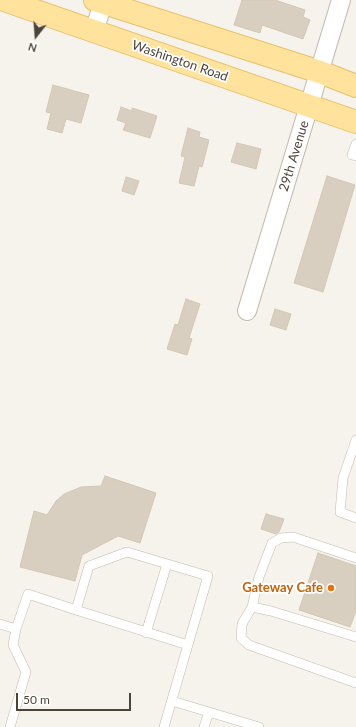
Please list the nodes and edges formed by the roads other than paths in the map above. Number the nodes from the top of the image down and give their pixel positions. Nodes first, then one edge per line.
1 (4, 0) edge
2 (341, 0) edge
3 (101, 1) edge
4 (94, 31) junction
5 (320, 72) junction
6 (356, 86) edge
7 (310, 106) junction
8 (356, 122) edge
9 (356, 144) edge
10 (354, 155) edge
11 (247, 311) dead end
12 (356, 440) edge
13 (356, 518) edge
14 (356, 558) edge
15 (167, 564) junction
16 (252, 607) junction
17 (76, 610) junction
18 (0, 624) edge
19 (16, 630) junction
20 (146, 633) junction
21 (356, 638) edge
22 (188, 645) junction
23 (354, 683) edge
24 (172, 701) junction
25 (209, 712) junction
26 (247, 725) edge
27 (10, 727) edge
28 (164, 727) edge
29 (204, 727) edge
30 (259, 727) edge

1 - 4 main road, Washington Road
2 - 5 street, 29th Avenue
3 - 4 street
3 - 5 main road
4 - 7 main road, Washington Road
5 - 6 main road
5 - 7 street, 29th Avenue
7 - 8 main road, Washington Road
7 - 11 street, 29th Avenue
9 - 10 lane
12 - 13 lane
14 - 16 lane
15 - 17 lane
15 - 20 lane
15 - 22 lane
16 - 21 lane
16 - 23 lane
17 - 19 lane
17 - 20 lane
18 - 19 lane
19 - 27 lane
20 - 22 lane
22 - 24 lane
24 - 25 lane
24 - 28 lane
25 - 26 lane
25 - 29 lane
26 - 30 lane

